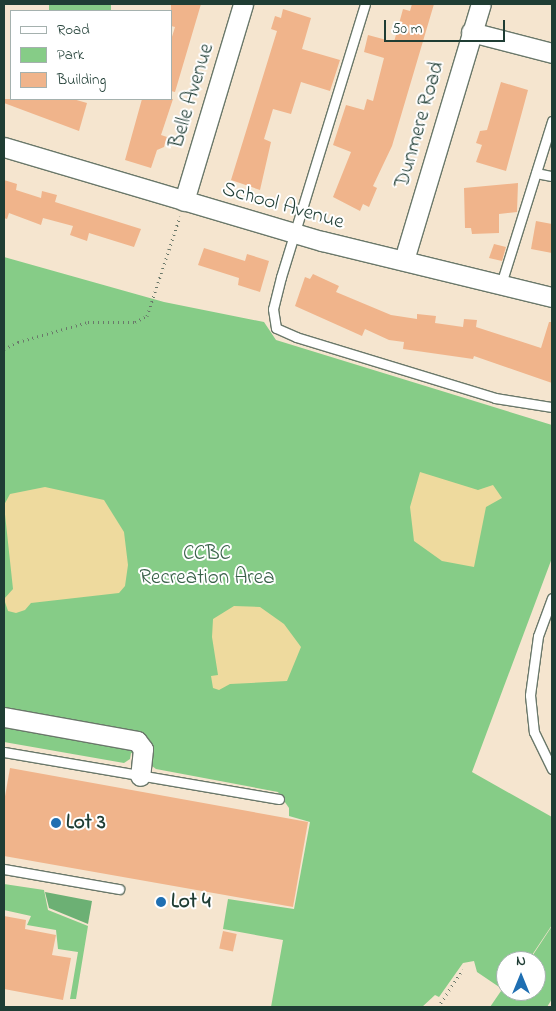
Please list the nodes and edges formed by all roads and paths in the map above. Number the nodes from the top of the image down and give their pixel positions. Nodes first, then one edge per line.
1 (243, 4) edge
2 (365, 4) edge
3 (481, 4) edge
4 (471, 32) junction
5 (552, 53) edge
6 (552, 120) edge
7 (4, 147) edge
8 (536, 173) junction
9 (552, 176) edge
10 (184, 201) junction
11 (297, 234) junction
12 (404, 260) junction
13 (501, 284) junction
14 (552, 297) edge
15 (4, 349) edge
16 (552, 407) edge
17 (552, 598) edge
18 (4, 717) edge
19 (4, 752) edge
20 (552, 769) edge
21 (140, 776) junction
22 (279, 799) dead end
23 (4, 869) edge
24 (119, 889) dead end
25 (463, 969) dead end
26 (438, 1007) edge

1 - 10 street, Belle Avenue
2 - 11 lane
3 - 4 street, Dunmere Road
4 - 5 street
4 - 12 street, Dunmere Road
6 - 8 lane
7 - 10 street, School Avenue
8 - 9 lane
8 - 13 lane
10 - 11 street, School Avenue
10 - 15 path
11 - 12 street, School Avenue
11 - 16 lane
12 - 13 street, School Avenue
13 - 14 street, School Avenue
17 - 20 lane
18 - 21 street
19 - 21 lane
21 - 22 lane
23 - 24 lane
25 - 26 path

